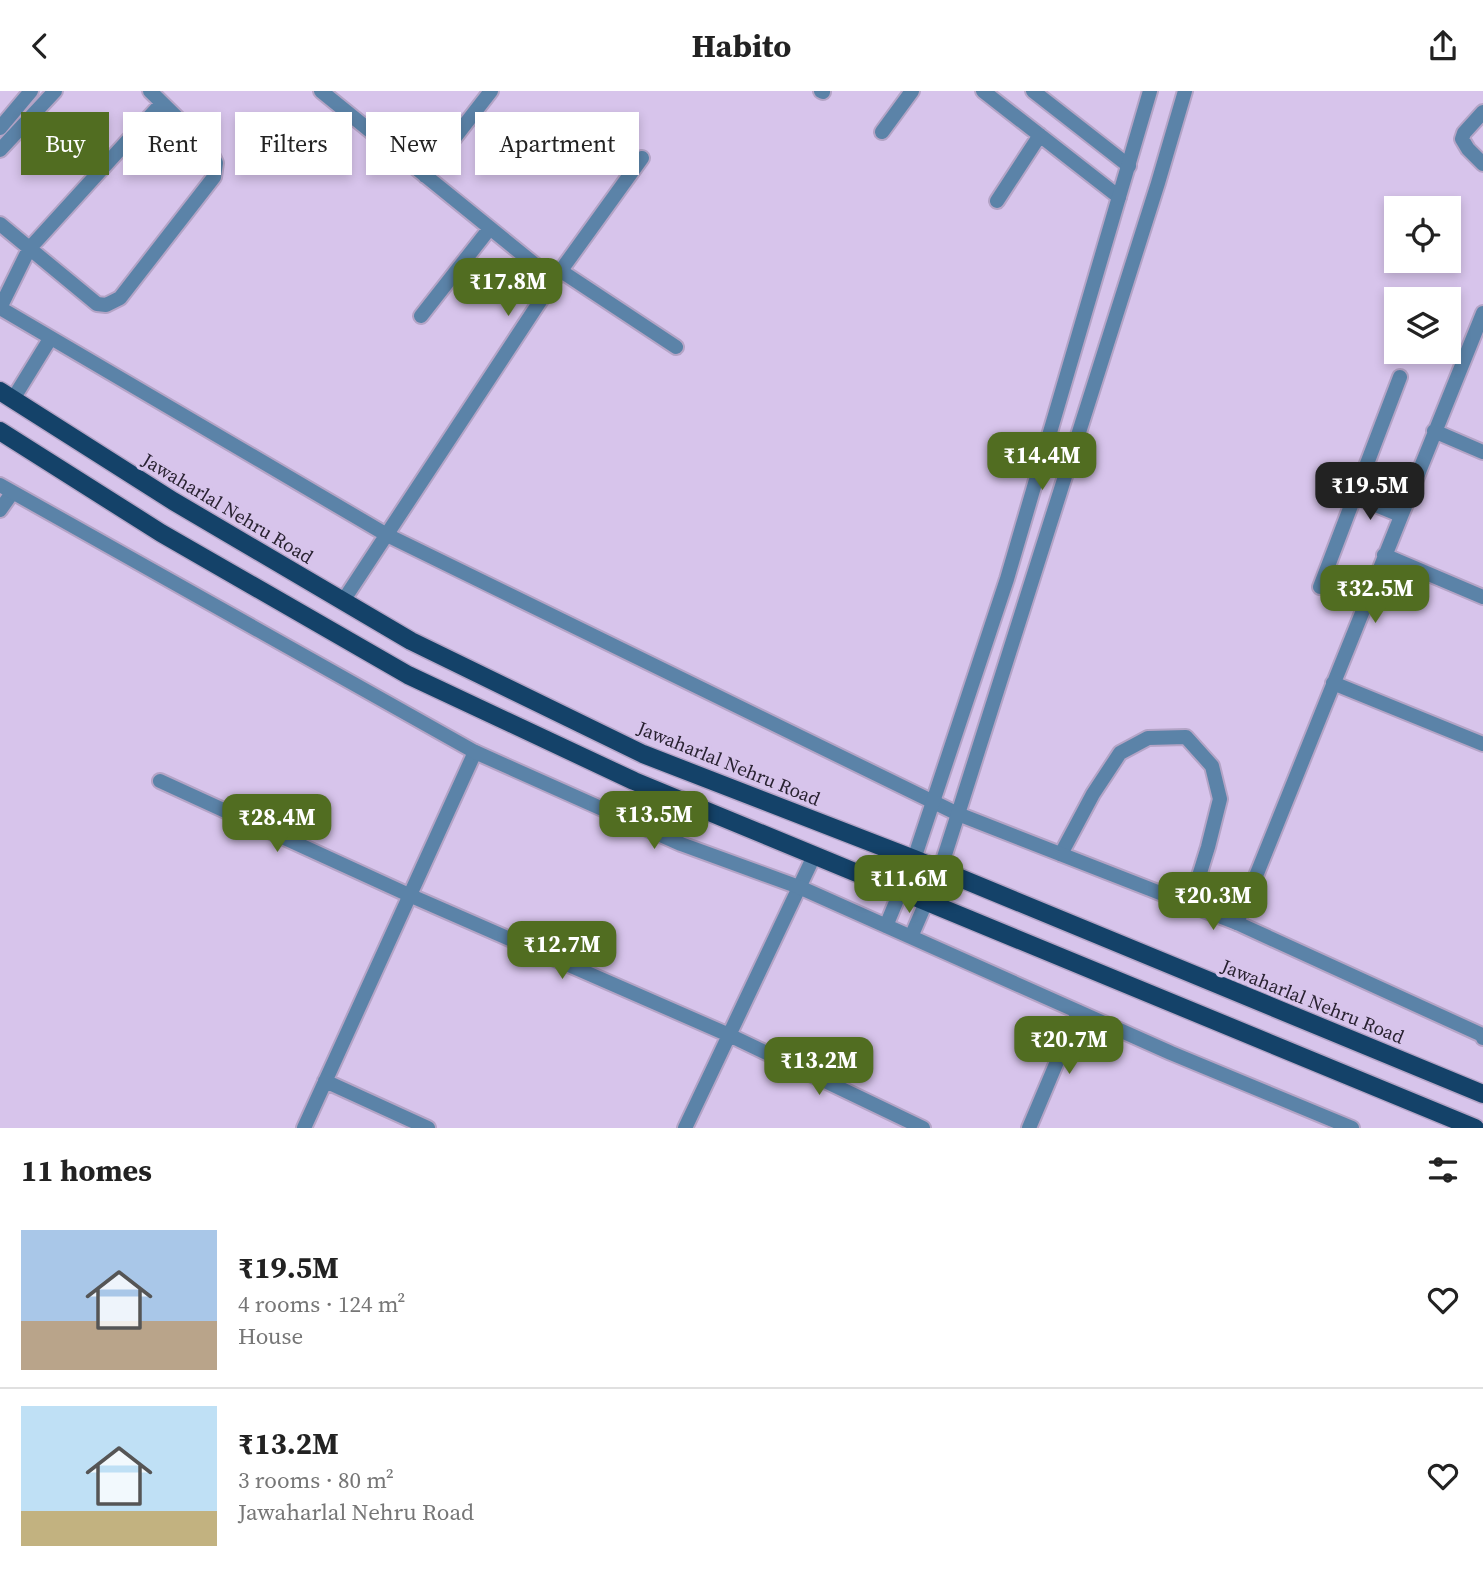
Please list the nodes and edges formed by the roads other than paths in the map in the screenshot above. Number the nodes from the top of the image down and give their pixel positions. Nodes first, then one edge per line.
1 (31, 91) edge
2 (55, 91) edge
3 (150, 91) edge
4 (321, 91) edge
5 (491, 91) edge
6 (912, 91) edge
7 (984, 91) edge
8 (1033, 91) edge
9 (1150, 91) edge
10 (1185, 91) edge
11 (162, 103) junction
12 (1483, 112) edge
13 (0, 128) edge
14 (882, 132) dead end
15 (1040, 135) junction
16 (0, 150) edge
17 (642, 158) dead end
18 (1483, 164) edge
19 (1129, 166) junction
20 (425, 176) junction
21 (1119, 197) junction
22 (997, 201) dead end
23 (0, 224) edge
24 (490, 228) junction
25 (29, 249) junction
26 (557, 275) junction
27 (0, 308) edge
28 (1483, 313) edge
29 (421, 316) dead end
30 (1478, 336) edge
31 (50, 339) junction
32 (676, 347) dead end
33 (1400, 377) dead end
34 (6, 395) edge
35 (0, 431) edge
36 (1434, 431) junction
37 (1483, 452) edge
38 (6, 489) edge
39 (1354, 496) junction
40 (0, 510) edge
41 (1400, 515) junction
42 (387, 535) junction
43 (1384, 555) junction
44 (1320, 587) dead end
45 (1483, 597) edge
46 (343, 601) junction
47 (1333, 684) junction
48 (1483, 744) edge
49 (475, 752) junction
50 (160, 781) dead end
51 (933, 802) junction
52 (958, 814) junction
53 (1061, 854) junction
54 (814, 856) junction
55 (914, 859) junction
56 (940, 870) junction
57 (799, 887) junction
58 (899, 891) junction
59 (409, 895) junction
60 (927, 902) junction
61 (1190, 905) junction
62 (1237, 923) junction
63 (886, 926) junction
64 (911, 937) junction
65 (1078, 1012) junction
66 (729, 1035) junction
67 (1483, 1036) edge
68 (325, 1081) junction
69 (1483, 1094) edge
70 (304, 1128) edge
71 (428, 1128) edge
72 (685, 1128) edge
73 (923, 1128) edge
74 (1029, 1128) edge
75 (1352, 1128) edge
76 (1475, 1128) edge

1 - 13 street
2 - 16 street
3 - 11 street
4 - 20 street
5 - 20 street
6 - 14 street
7 - 15 street
8 - 19 street
9 - 19 street
10 - 52 street
11 - 25 street
11 - 25 street
12 - 18 street
15 - 21 street
15 - 22 street
17 - 26 street
19 - 21 street
20 - 24 street
21 - 51 street
23 - 25 street
24 - 26 street
24 - 29 street
25 - 27 street
26 - 32 street
26 - 42 street
27 - 31 street
28 - 30 street
30 - 36 street
31 - 34 street
31 - 42 street
33 - 39 street
34 - 46 main road, Jawaharlal Nehru Road
35 - 54 main road
36 - 37 street
36 - 41 street
38 - 40 street
38 - 49 street
39 - 41 street
39 - 44 street
41 - 43 street
42 - 46 street
42 - 51 street
43 - 45 street
43 - 47 street
46 - 55 main road, Jawaharlal Nehru Road
47 - 48 street
47 - 62 street
49 - 57 street
49 - 59 street
50 - 59 street
51 - 52 street
51 - 55 street
52 - 53 street
52 - 56 street
53 - 61 street
53 - 61 street
54 - 57 street
54 - 58 main road
55 - 56 main road, Jawaharlal Nehru Road
55 - 58 street
56 - 60 street
56 - 69 main road, Jawaharlal Nehru Road
57 - 63 street
57 - 66 street
58 - 60 main road
58 - 63 street
59 - 66 street
59 - 68 street
60 - 64 street
60 - 76 main road
61 - 62 street
62 - 67 street
63 - 64 street
64 - 65 street
65 - 74 street
65 - 75 street
66 - 72 street
66 - 73 street
68 - 70 street
68 - 71 street

